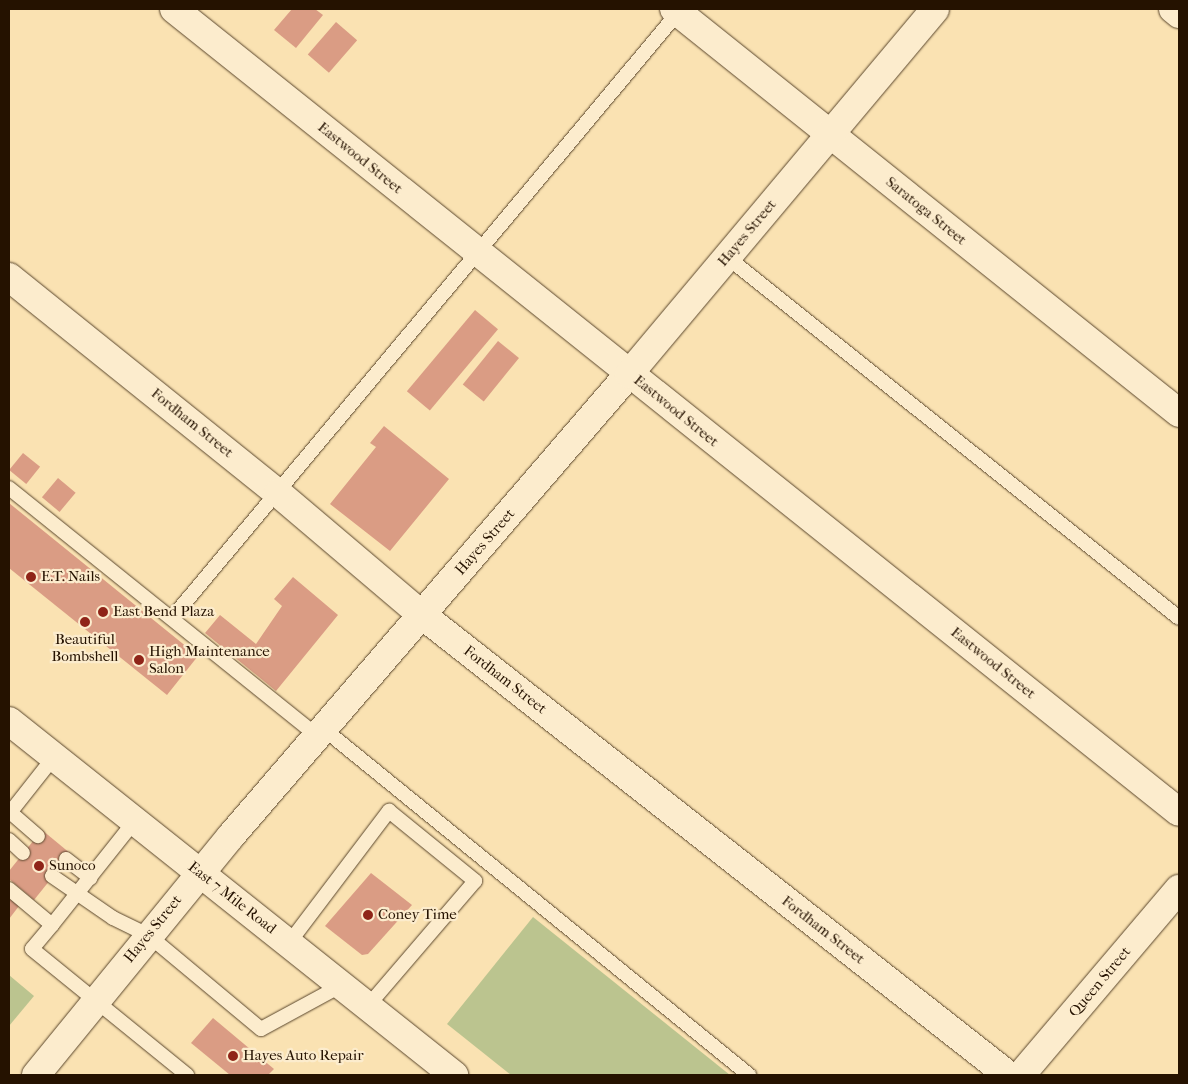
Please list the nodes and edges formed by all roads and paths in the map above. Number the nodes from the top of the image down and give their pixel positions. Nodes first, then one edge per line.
1 (174, 9) edge
2 (935, 9) edge
3 (1173, 9) edge
4 (678, 10) edge
5 (1179, 14) edge
6 (830, 134) junction
7 (477, 252) junction
8 (727, 257) junction
9 (9, 277) edge
10 (629, 374) junction
11 (1179, 413) edge
12 (9, 488) edge
13 (278, 493) junction
14 (422, 615) junction
15 (172, 618) junction
16 (1179, 618) edge
17 (9, 721) edge
18 (322, 734) junction
19 (54, 757) junction
20 (1179, 812) edge
21 (9, 813) edge
22 (134, 822) junction
23 (38, 836) dead end
24 (9, 840) edge
25 (23, 853) dead end
26 (66, 859) dead end
27 (200, 873) junction
28 (52, 876) dead end
29 (90, 878) junction
30 (9, 889) edge
31 (1179, 889) edge
32 (77, 894) junction
33 (52, 924) junction
34 (148, 935) junction
35 (289, 943) junction
36 (342, 985) junction
37 (95, 1001) junction
38 (368, 1006) junction
39 (36, 1075) edge
40 (187, 1075) edge
41 (454, 1075) edge
42 (749, 1075) edge
43 (1008, 1075) edge
44 (1022, 1075) edge

1 - 7 street, Eastwood Street
2 - 6 street, Hayes Street
3 - 5 street
4 - 6 street, Saratoga Street
4 - 7 lane
6 - 8 street, Hayes Street
6 - 11 street, Saratoga Street
7 - 10 street, Eastwood Street
7 - 13 lane
8 - 10 street, Hayes Street
8 - 16 lane
9 - 13 street, Fordham Street
10 - 14 street, Hayes Street
10 - 20 street, Eastwood Street
12 - 15 lane
13 - 14 street, Fordham Street
13 - 15 lane
14 - 18 street, Hayes Street
14 - 43 street, Fordham Street
15 - 18 lane
17 - 19 street, East 7 Mile Road
18 - 27 street, Hayes Street
18 - 42 lane
19 - 21 lane
19 - 22 street, East 7 Mile Road
21 - 23 lane
22 - 27 street, East 7 Mile Road
22 - 29 lane
24 - 25 lane
26 - 29 lane
27 - 34 street, Hayes Street
27 - 35 street, East 7 Mile Road
28 - 32 lane
29 - 32 lane
30 - 33 lane
31 - 44 street, Queen Street
32 - 33 lane
32 - 34 lane
33 - 37 lane
34 - 36 lane
34 - 37 street, Hayes Street
35 - 36 street, East 7 Mile Road
35 - 38 lane
36 - 38 street, East 7 Mile Road
37 - 39 street, Hayes Street
37 - 40 lane
38 - 41 street, East 7 Mile Road

